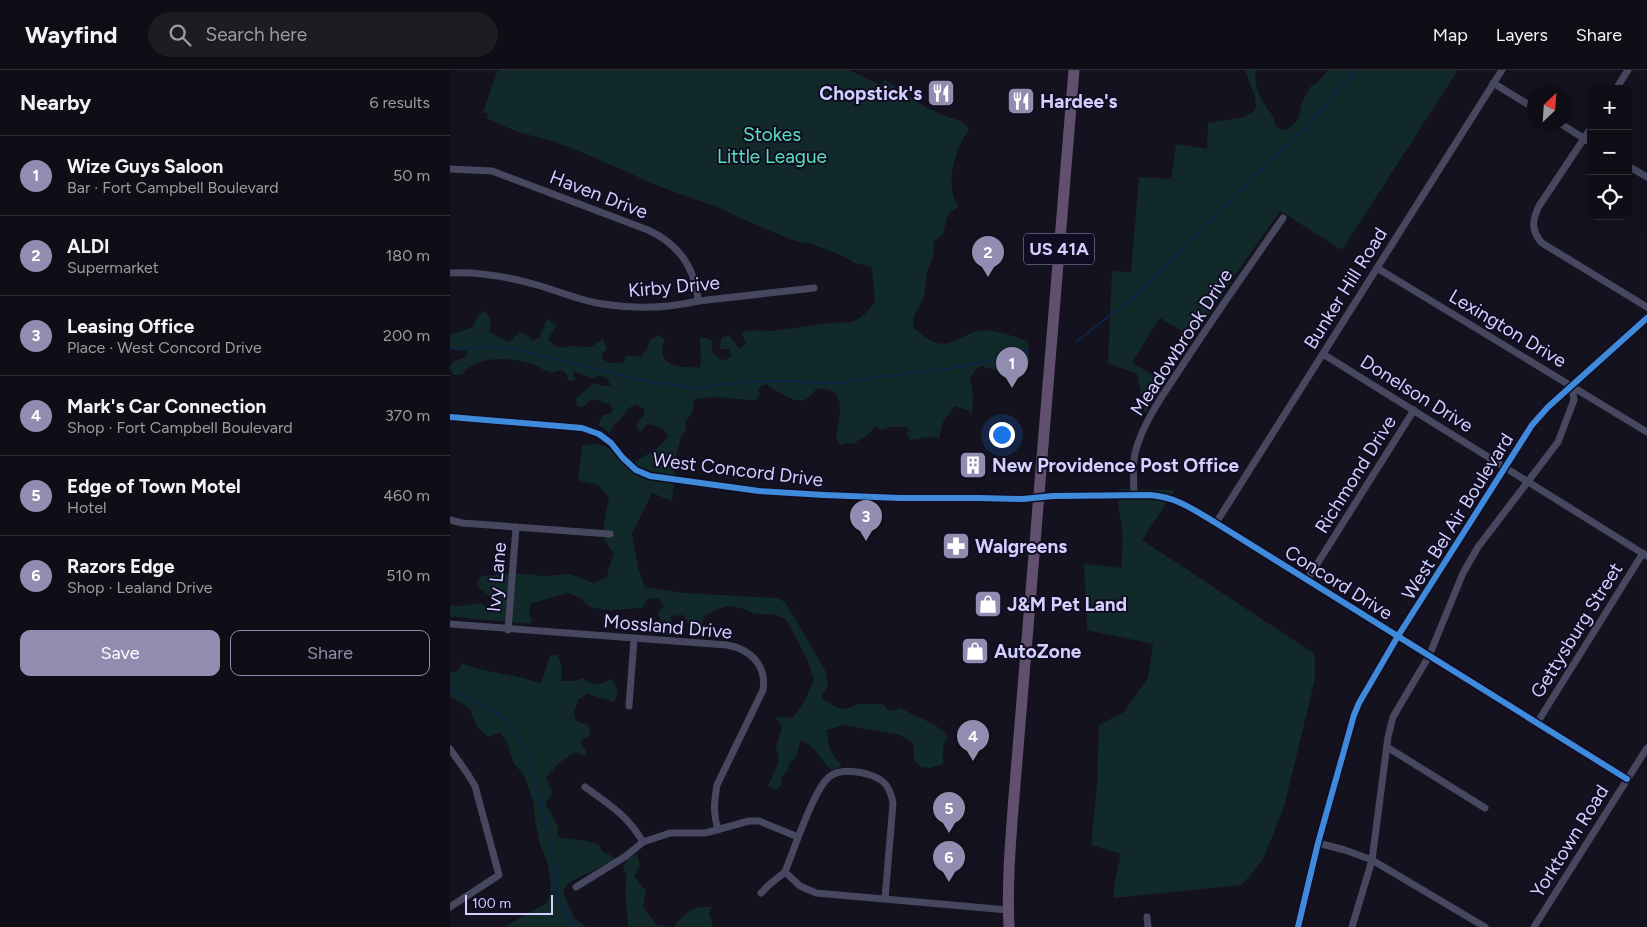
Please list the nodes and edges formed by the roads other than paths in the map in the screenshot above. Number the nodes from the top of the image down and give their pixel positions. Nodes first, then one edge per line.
1 (1074, 70) edge
2 (1502, 70) edge
3 (1628, 70) edge
4 (1493, 83) junction
5 (1619, 85) edge
6 (1527, 104) edge
7 (1570, 130) edge
8 (1587, 141) edge
9 (1632, 168) edge
10 (450, 169) edge
11 (1647, 177) edge
12 (1283, 218) dead end
13 (1377, 268) junction
14 (450, 272) edge
15 (814, 288) dead end
16 (698, 301) junction
17 (1647, 307) edge
18 (1647, 318) edge
19 (1323, 354) junction
20 (1572, 386) junction
21 (1414, 410) junction
22 (450, 417) edge
23 (1647, 432) edge
24 (1505, 467) junction
25 (1529, 482) junction
26 (1134, 495) junction
27 (1039, 498) junction
28 (450, 520) edge
29 (1216, 523) junction
30 (516, 527) junction
31 (610, 534) dead end
32 (1645, 554) edge
33 (1308, 580) junction
34 (450, 624) edge
35 (508, 630) junction
36 (1398, 636) junction
37 (634, 639) junction
38 (1429, 656) junction
39 (629, 706) dead end
40 (1538, 723) junction
41 (1387, 747) junction
42 (1647, 748) edge
43 (450, 749) edge
44 (1627, 779) junction
45 (585, 787) dead end
46 (1485, 808) dead end
47 (718, 830) junction
48 (798, 837) junction
49 (643, 842) junction
50 (1318, 843) junction
51 (1372, 860) junction
52 (786, 872) junction
53 (576, 887) dead end
54 (761, 893) dead end
55 (885, 899) junction
56 (450, 907) edge
57 (1008, 910) junction
58 (1147, 917) dead end
59 (1009, 927) edge
60 (1148, 927) edge
61 (1298, 927) edge
62 (1352, 927) edge
63 (1485, 927) edge
64 (1534, 927) edge

1 - 27 highway, US 41A
2 - 4 street, Bunker Hill Road
3 - 5 street
4 - 6 street
4 - 13 street, Bunker Hill Road
7 - 8 street
8 - 17 street
9 - 11 street
10 - 16 street, Haven Drive
12 - 26 street, Meadowbrook Drive
13 - 19 street, Bunker Hill Road
13 - 20 street, Lexington Drive
14 - 16 street, Kirby Drive
15 - 16 street, Kirby Drive
18 - 20 street, West Bel Air Boulevard
19 - 21 street, Donelson Drive
19 - 29 street, Bunker Hill Road
20 - 23 street, Lexington Drive
20 - 24 street, West Bel Air Boulevard
20 - 25 street
21 - 24 street, Donelson Drive
21 - 33 street, Richmond Drive
22 - 27 street, West Concord Drive
24 - 25 street, Donelson Drive
24 - 36 street, West Bel Air Boulevard
25 - 32 street, Donelson Drive
25 - 38 street
26 - 27 street, Concord Drive
26 - 29 street, Concord Drive
27 - 57 highway, US 41A
28 - 30 street
29 - 33 street, Concord Drive
30 - 31 street
30 - 35 street, Ivy Lane
32 - 40 street, Gettysburg Street
33 - 36 street, Concord Drive
34 - 35 street, Mossland Drive
35 - 37 street, Mossland Drive
36 - 38 street, Concord Drive
36 - 50 street, West Bel Air Boulevard
37 - 39 street
37 - 47 street, Mossland Drive
38 - 40 street, Concord Drive
38 - 41 street
40 - 44 street, Concord Drive
41 - 46 street
41 - 51 street
42 - 44 street, Yorktown Road
43 - 56 street
44 - 64 street, Yorktown Road
45 - 49 street
47 - 48 street
47 - 49 street
48 - 52 street
48 - 55 street
49 - 53 street
50 - 51 street
50 - 61 street, West Bel Air Boulevard
51 - 62 street
51 - 63 street
52 - 54 street
52 - 55 street
55 - 57 street
57 - 59 highway, US 41A
58 - 60 street

